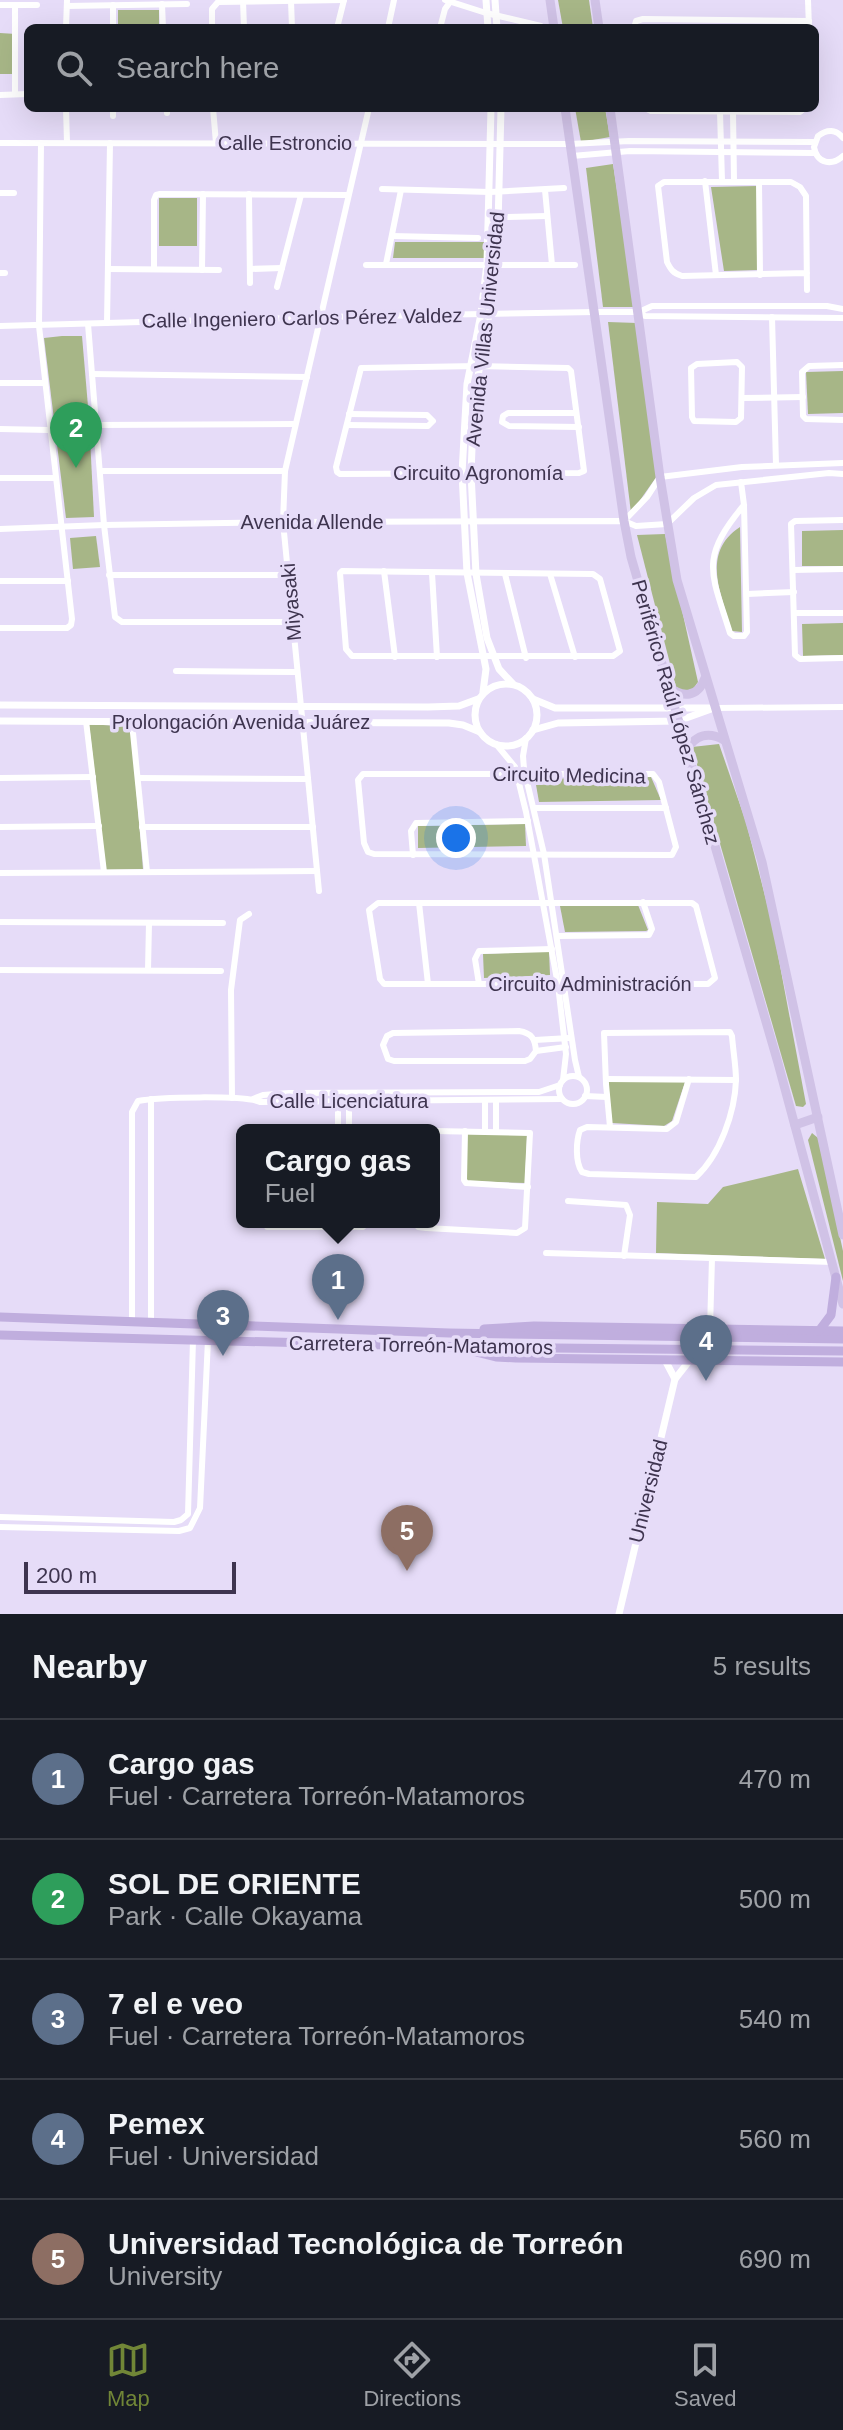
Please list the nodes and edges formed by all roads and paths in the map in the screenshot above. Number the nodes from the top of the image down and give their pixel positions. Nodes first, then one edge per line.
1 (344, 0) edge
2 (394, 0) edge
3 (486, 0) edge
4 (495, 0) edge
5 (550, 0) edge
6 (808, 0) edge
7 (243, 1) edge
8 (291, 1) edge
9 (447, 1) edge
10 (67, 3) edge
11 (596, 3) edge
12 (162, 4) junction
13 (187, 4) dead end
14 (0, 5) edge
15 (15, 5) junction
16 (37, 5) dead end
17 (113, 5) junction
18 (486, 13) junction
19 (496, 16) junction
20 (679, 19) junction
21 (66, 24) edge
22 (113, 24) edge
23 (163, 24) edge
24 (212, 24) edge
25 (244, 24) edge
26 (292, 24) edge
27 (338, 24) edge
28 (389, 24) edge
29 (441, 24) edge
30 (487, 24) edge
31 (497, 24) edge
32 (519, 24) edge
33 (553, 24) edge
34 (599, 24) edge
35 (635, 24) edge
36 (680, 24) edge
37 (809, 24) edge
38 (15, 94) junction
39 (24, 94) edge
40 (0, 95) edge
41 (66, 112) edge
42 (213, 112) edge
43 (368, 112) edge
44 (491, 112) edge
45 (501, 112) edge
46 (566, 112) edge
47 (611, 112) edge
48 (720, 112) joint
49 (733, 112) junction
50 (800, 112) edge
51 (843, 126) edge
52 (836, 132) junction
53 (843, 138) edge
54 (721, 141) junction
55 (734, 142) junction
56 (815, 142) junction
57 (0, 143) edge
58 (41, 143) junction
59 (67, 143) junction
60 (110, 143) junction
61 (216, 143) junction
62 (360, 143) junction
63 (491, 144) junction
64 (501, 144) junction
65 (570, 144) junction
66 (616, 147) junction
67 (721, 152) junction
68 (734, 152) junction
69 (814, 153) junction
70 (572, 156) junction
71 (843, 156) edge
72 (837, 161) junction
73 (843, 168) edge
74 (705, 181) junction
75 (722, 181) junction
76 (734, 181) junction
77 (759, 182) junction
78 (564, 188) dead end
79 (382, 189) dead end
80 (401, 190) junction
81 (545, 190) junction
82 (495, 192) junction
83 (0, 193) edge
84 (14, 193) dead end
85 (203, 194) junction
86 (249, 194) junction
87 (301, 195) junction
88 (348, 195) junction
89 (547, 216) junction
90 (508, 217) dead end
91 (392, 236) junction
92 (478, 238) dead end
93 (386, 264) junction
94 (491, 264) junction
95 (366, 265) dead end
96 (552, 265) junction
97 (575, 265) dead end
98 (282, 268) junction
99 (108, 269) junction
100 (154, 269) junction
101 (250, 269) junction
102 (202, 270) junction
103 (219, 270) dead end
104 (807, 273) junction
105 (716, 275) junction
106 (760, 275) junction
107 (250, 283) dead end
108 (277, 287) dead end
109 (807, 290) dead end
110 (843, 309) edge
111 (595, 312) junction
112 (639, 312) junction
113 (485, 314) junction
114 (322, 317) junction
115 (772, 317) junction
116 (843, 318) edge
117 (107, 323) junction
118 (88, 324) junction
119 (0, 326) edge
120 (39, 326) junction
121 (843, 365) edge
122 (474, 366) junction
123 (92, 374) junction
124 (307, 377) junction
125 (0, 383) edge
126 (44, 383) junction
127 (774, 397) junction
128 (803, 397) junction
129 (742, 398) junction
130 (576, 413) junction
131 (349, 414) junction
132 (843, 420) edge
133 (295, 424) junction
134 (96, 425) junction
135 (347, 425) junction
136 (579, 427) junction
137 (0, 429) edge
138 (49, 430) junction
139 (829, 463) junction
140 (843, 463) edge
141 (776, 465) junction
142 (714, 470) junction
143 (100, 471) junction
144 (285, 471) junction
145 (467, 473) junction
146 (829, 473) junction
147 (843, 474) edge
148 (660, 477) junction
149 (0, 478) edge
150 (55, 478) junction
151 (741, 482) junction
152 (716, 485) junction
153 (744, 505) junction
154 (843, 520) edge
155 (473, 521) junction
156 (624, 521) junction
157 (283, 522) junction
158 (463, 522) junction
159 (667, 524) junction
160 (104, 525) junction
161 (61, 527) junction
162 (0, 529) edge
163 (843, 569) edge
164 (793, 570) junction
165 (384, 571) junction
166 (432, 573) junction
167 (467, 573) junction
168 (476, 574) junction
169 (505, 574) junction
170 (550, 574) junction
171 (109, 575) junction
172 (288, 575) junction
173 (0, 581) edge
174 (68, 581) junction
175 (794, 592) junction
176 (747, 594) junction
177 (794, 613) junction
178 (843, 613) edge
179 (292, 622) junction
180 (0, 628) edge
181 (395, 657) junction
182 (437, 657) junction
183 (489, 657) junction
184 (575, 657) junction
185 (526, 658) junction
186 (843, 658) edge
187 (176, 671) dead end
188 (297, 672) junction
189 (705, 678) junction
190 (513, 684) junction
191 (668, 686) junction
192 (481, 696) junction
193 (533, 699) junction
194 (0, 705) edge
195 (300, 706) junction
196 (674, 707) junction
197 (843, 707) edge
198 (714, 708) junction
199 (0, 721) edge
200 (86, 721) junction
201 (678, 721) junction
202 (132, 723) junction
203 (303, 723) junction
204 (533, 730) junction
205 (480, 732) junction
206 (526, 738) junction
207 (724, 740) junction
208 (496, 744) junction
209 (686, 750) junction
210 (521, 774) junction
211 (93, 777) junction
212 (0, 778) edge
213 (138, 778) junction
214 (308, 779) junction
215 (534, 808) junction
216 (666, 808) junction
217 (528, 821) junction
218 (99, 826) junction
219 (0, 827) edge
220 (142, 827) junction
221 (313, 827) junction
222 (534, 854) junction
223 (544, 854) junction
224 (413, 855) junction
225 (317, 871) junction
226 (104, 872) junction
227 (147, 872) junction
228 (0, 873) edge
229 (319, 891) dead end
230 (543, 902) junction
231 (553, 902) junction
232 (643, 902) junction
233 (419, 903) junction
234 (249, 914) dead end
235 (0, 922) edge
236 (149, 923) junction
237 (223, 923) dead end
238 (558, 936) junction
239 (552, 949) junction
240 (0, 970) edge
241 (148, 970) junction
242 (221, 971) dead end
243 (428, 984) junction
244 (479, 984) junction
245 (561, 985) junction
246 (568, 1038) junction
247 (535, 1040) junction
248 (569, 1047) junction
249 (536, 1051) junction
250 (689, 1079) junction
251 (736, 1080) junction
252 (562, 1082) junction
253 (595, 1082) junction
254 (338, 1093) junction
255 (485, 1096) junction
256 (496, 1096) junction
257 (585, 1096) junction
258 (349, 1097) junction
259 (607, 1097) junction
260 (232, 1098) junction
261 (151, 1099) junction
262 (253, 1099) junction
263 (562, 1099) junction
264 (338, 1101) junction
265 (818, 1117) junction
266 (338, 1124) edge
267 (349, 1124) edge
268 (795, 1125) junction
269 (610, 1127) junction
270 (440, 1131) edge
271 (465, 1131) junction
272 (485, 1131) junction
273 (496, 1131) junction
274 (528, 1187) junction
275 (568, 1201) dead end
276 (132, 1203) junction
277 (151, 1204) junction
278 (426, 1228) edge
279 (843, 1235) edge
280 (546, 1253) dead end
281 (624, 1256) junction
282 (712, 1258) junction
283 (832, 1262) junction
284 (836, 1277) junction
285 (843, 1304) edge
286 (0, 1317) edge
287 (132, 1321) junction
288 (151, 1322) junction
289 (710, 1330) junction
290 (819, 1331) junction
291 (843, 1331) edge
292 (449, 1333) junction
293 (0, 1335) edge
294 (843, 1339) edge
295 (193, 1340) junction
296 (208, 1340) junction
297 (461, 1347) junction
298 (843, 1351) edge
299 (665, 1360) junction
300 (690, 1360) junction
301 (825, 1362) junction
302 (843, 1362) edge
303 (843, 1369) edge
304 (675, 1379) junction
305 (0, 1517) edge
306 (0, 1527) edge
307 (621, 1614) edge

1 - 8 street
1 - 27 street
2 - 28 street
3 - 18 street
4 - 19 street
5 - 33 main road
6 - 37 street
7 - 8 street
7 - 24 street
7 - 25 street
8 - 26 street
9 - 18 street
9 - 29 street
10 - 17 street
10 - 21 street
11 - 34 main road
12 - 13 street
12 - 17 street
12 - 23 street
14 - 15 street
15 - 16 street
15 - 38 street
17 - 22 street
18 - 19 street
18 - 30 street
19 - 31 street
19 - 32 street
20 - 35 street
20 - 36 street
20 - 37 street
38 - 39 street
38 - 40 street
41 - 59 street
42 - 61 street
43 - 62 street, Miyasaki
44 - 63 street, Avenida Villas Universidad
45 - 64 street, Avenida Villas Universidad
46 - 65 main road, Periférico Raúl López Sánchez
47 - 66 main road, Periférico Raúl López Sánchez
48 - 49 street
48 - 54 street
49 - 50 street
49 - 55 street
51 - 52 street
52 - 53 street
52 - 56 street
54 - 55 street
54 - 66 street
54 - 67 street
55 - 56 street
55 - 68 street
56 - 69 street
57 - 58 street, Calle Estroncio
58 - 59 street, Calle Estroncio
58 - 120 street
59 - 60 street, Calle Estroncio
60 - 61 street, Calle Estroncio
60 - 99 street
61 - 62 street, Calle Estroncio
62 - 63 street, Calle Estroncio
62 - 88 street, Miyasaki
63 - 64 street, Calle Estroncio
63 - 82 street, Avenida Villas Universidad
64 - 65 street, Calle Estroncio
64 - 82 street, Avenida Villas Universidad
65 - 66 street, Calle Estroncio
65 - 70 main road, Periférico Raúl López Sánchez
66 - 67 street
66 - 70 street
66 - 112 main road, Periférico Raúl López Sánchez
67 - 68 street
67 - 75 street
68 - 69 street
68 - 76 street
69 - 72 street
70 - 111 main road, Periférico Raúl López Sánchez
71 - 72 street
72 - 73 street
74 - 75 street
74 - 105 street
74 - 105 street
75 - 76 street
76 - 77 street
77 - 104 street
77 - 106 street
78 - 81 street
79 - 80 street
80 - 82 street
80 - 91 street
81 - 82 street
81 - 89 street
82 - 94 street, Avenida Villas Universidad
83 - 84 street
85 - 86 street
85 - 100 street
85 - 102 street
86 - 87 street
86 - 101 street
87 - 88 street
87 - 98 street
88 - 114 street, Miyasaki
89 - 90 street
89 - 96 street
91 - 92 street
91 - 93 street
93 - 94 street
93 - 95 street
94 - 96 street
94 - 113 street, Avenida Villas Universidad
96 - 97 street
98 - 101 street
98 - 108 street
99 - 100 street
99 - 117 street
100 - 102 street
101 - 107 street
102 - 103 street
104 - 106 street
104 - 109 street
105 - 106 street
110 - 112 street
111 - 112 street, Calle Ingeniero Carlos Pérez Valdez
111 - 113 street, Calle Ingeniero Carlos Pérez Valdez
111 - 156 main road, Periférico Raúl López Sánchez
112 - 115 street, Calle Ingeniero Carlos Pérez Valdez
112 - 148 main road, Periférico Raúl López Sánchez
113 - 114 street, Calle Ingeniero Carlos Pérez Valdez
113 - 122 street, Avenida Villas Universidad
114 - 117 street, Calle Ingeniero Carlos Pérez Valdez
114 - 124 street, Miyasaki
115 - 116 street, Calle Ingeniero Carlos Pérez Valdez
115 - 127 street
117 - 118 street, Calle Ingeniero Carlos Pérez Valdez
118 - 120 street, Calle Ingeniero Carlos Pérez Valdez
118 - 123 street
119 - 120 street, Calle Ingeniero Carlos Pérez Valdez
120 - 126 street
121 - 128 street
122 - 130 street, Circuito Agronomía
122 - 131 street, Circuito Agronomía
122 - 145 street, Avenida Villas Universidad
123 - 124 street
123 - 134 street
124 - 133 street, Miyasaki
125 - 126 street
126 - 138 street
127 - 128 street
127 - 129 street
127 - 141 street
128 - 132 street
129 - 129 street
130 - 136 street, Circuito Agronomía
130 - 136 street
131 - 135 street, Circuito Agronomía
131 - 135 street
133 - 134 street
133 - 144 street, Miyasaki
134 - 143 street
135 - 145 street, Circuito Agronomía
136 - 145 street, Circuito Agronomía
137 - 138 street
138 - 150 street
139 - 140 street
139 - 141 street
139 - 146 street
141 - 142 street
142 - 148 street
142 - 152 street
143 - 144 street
143 - 160 street
144 - 157 street, Miyasaki
145 - 155 street, Avenida Villas Universidad
145 - 158 street, Avenida Villas Universidad
146 - 147 street
146 - 151 street
148 - 156 street
148 - 159 main road, Periférico Raúl López Sánchez
149 - 150 street
150 - 161 street
151 - 152 street
151 - 153 street
152 - 159 street
153 - 176 street
153 - 176 street
154 - 164 street
155 - 156 street, Avenida Allende
155 - 158 street, Avenida Allende
155 - 168 street, Avenida Villas Universidad
156 - 159 street, Avenida Allende
156 - 191 main road, Periférico Raúl López Sánchez
157 - 158 street, Avenida Allende
157 - 160 street, Avenida Allende
157 - 172 street, Miyasaki
158 - 167 street, Avenida Villas Universidad
159 - 189 main road, Periférico Raúl López Sánchez
160 - 161 street, Avenida Allende
160 - 171 street
161 - 162 street, Avenida Allende
161 - 174 street
163 - 164 street
164 - 175 street
165 - 166 street
165 - 181 street
165 - 181 street
166 - 167 street
166 - 182 street
167 - 168 street
167 - 183 street, Avenida Villas Universidad
168 - 169 street
168 - 183 street, Avenida Villas Universidad
169 - 170 street
169 - 185 street
170 - 184 street
170 - 184 street
171 - 172 street
171 - 179 street
172 - 179 street, Miyasaki
173 - 174 street
174 - 180 street
175 - 176 street
175 - 177 street
177 - 178 street
177 - 186 street
179 - 188 street, Miyasaki
181 - 182 street
182 - 183 street
183 - 185 street
183 - 190 street, Avenida Villas Universidad
183 - 192 street, Avenida Villas Universidad
184 - 185 street
187 - 188 street
188 - 195 street, Miyasaki
189 - 191 main road
189 - 198 main road, Periférico Raúl López Sánchez
190 - 192 street
190 - 193 street
191 - 196 main road, Periférico Raúl López Sánchez
192 - 195 street, Prolongación Avenida Juárez
192 - 205 street
193 - 196 street
193 - 204 street
194 - 195 street, Prolongación Avenida Juárez
195 - 203 street, Miyasaki
196 - 198 street
196 - 201 main road, Periférico Raúl López Sánchez
197 - 198 street
198 - 201 street
198 - 207 main road, Periférico Raúl López Sánchez
199 - 200 street, Prolongación Avenida Juárez
200 - 202 street, Prolongación Avenida Juárez
200 - 211 street
201 - 204 street
201 - 209 main road, Periférico Raúl López Sánchez
202 - 203 street, Prolongación Avenida Juárez
202 - 213 street
203 - 205 street, Prolongación Avenida Juárez
203 - 214 street, Miyasaki
204 - 206 street
205 - 208 street
206 - 208 street
206 - 210 street
207 - 209 main road
207 - 265 main road, Periférico Raúl López Sánchez
208 - 210 street
209 - 268 main road, Periférico Raúl López Sánchez
210 - 215 street
210 - 216 street, Circuito Medicina
210 - 217 street
210 - 224 street, Circuito Medicina
211 - 212 street
211 - 218 street
213 - 214 street
213 - 220 street
214 - 221 street, Miyasaki
215 - 216 street
215 - 223 street
216 - 223 street, Circuito Medicina
217 - 222 street
217 - 224 street
218 - 219 street
218 - 226 street
220 - 221 street
220 - 227 street
221 - 225 street, Miyasaki
222 - 223 street, Circuito Medicina
222 - 224 street, Circuito Medicina
222 - 230 street
223 - 231 street
225 - 227 street
225 - 229 street, Miyasaki
226 - 227 street
226 - 228 street
230 - 231 street, Circuito Administración
230 - 233 street, Circuito Administración
230 - 239 street
231 - 232 street, Circuito Administración
231 - 238 street
232 - 238 street
232 - 245 street, Circuito Administración
233 - 243 street
233 - 243 street, Circuito Administración
234 - 260 street
235 - 236 street
236 - 237 street
236 - 241 street
238 - 245 street
239 - 244 street
239 - 245 street
240 - 241 street
241 - 242 street
243 - 244 street, Circuito Administración
244 - 245 street, Circuito Administración
245 - 246 street
246 - 247 street
246 - 248 street
247 - 249 street
247 - 249 street
248 - 249 street
248 - 252 street
248 - 253 street
250 - 251 street, Calle Licenciatura
250 - 253 street, Calle Licenciatura
250 - 269 street
251 - 253 street
251 - 269 street
252 - 253 street, Calle Licenciatura
252 - 256 street, Calle Licenciatura
252 - 263 street
253 - 257 street
253 - 259 street
254 - 258 street, Calle Licenciatura
254 - 262 street, Calle Licenciatura
254 - 264 street
255 - 256 street, Calle Licenciatura
255 - 258 street, Calle Licenciatura
255 - 272 street
256 - 263 street, Calle Licenciatura
256 - 273 street
257 - 259 street, Calle Licenciatura
257 - 263 street, Calle Licenciatura
258 - 264 street, Calle Licenciatura
258 - 267 street
259 - 269 street
260 - 261 street
260 - 262 street
261 - 276 street
261 - 277 street
262 - 264 street, Calle Licenciatura
264 - 266 street
265 - 268 main road
265 - 279 main road, Periférico Raúl López Sánchez
268 - 283 main road, Periférico Raúl López Sánchez
270 - 271 street
271 - 272 street
271 - 274 street
272 - 273 street
273 - 274 street
274 - 278 street
275 - 281 street
276 - 277 street
276 - 287 street
277 - 288 street
280 - 281 street
281 - 282 street
282 - 283 street
282 - 289 street
283 - 284 main road, Periférico Raúl López Sánchez
284 - 285 main road, Periférico Raúl López Sánchez
284 - 290 highway
286 - 287 highway
287 - 288 highway
288 - 292 highway
289 - 290 highway
289 - 292 highway
290 - 291 highway
290 - 301 highway
292 - 294 highway
293 - 295 highway, Carretera Torreón-Matamoros
295 - 296 highway, Carretera Torreón-Matamoros
295 - 305 street
296 - 297 highway, Carretera Torreón-Matamoros
296 - 306 street
297 - 298 highway, Carretera Torreón-Matamoros
297 - 299 highway
299 - 300 highway
299 - 304 street
300 - 301 highway
300 - 304 street, Universidad
301 - 302 highway
301 - 303 highway
304 - 307 street, Universidad

